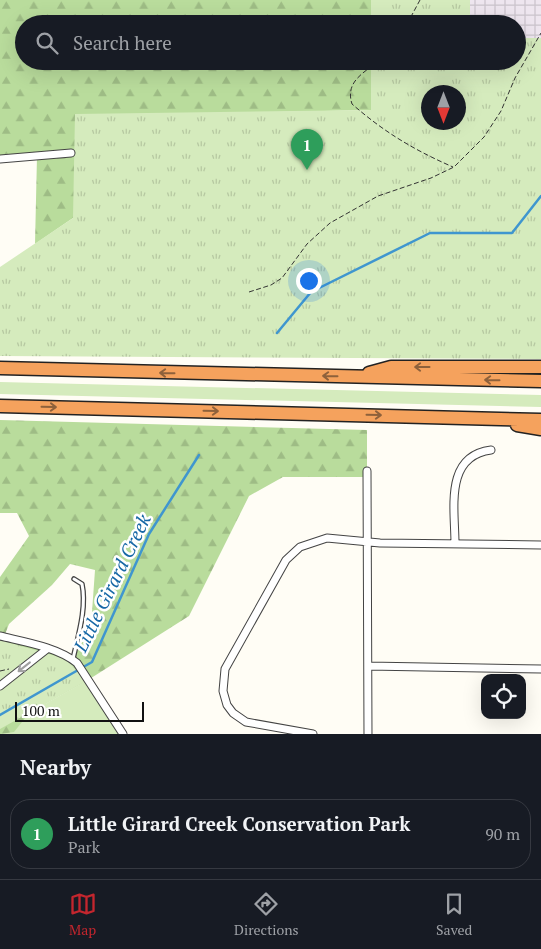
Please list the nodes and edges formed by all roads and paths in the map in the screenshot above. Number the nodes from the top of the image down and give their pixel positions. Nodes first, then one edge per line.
1 (420, 0) edge
2 (412, 15) edge
3 (541, 33) edge
4 (526, 59) edge
5 (368, 70) edge
6 (520, 70) edge
7 (71, 153) dead end
8 (0, 159) edge
9 (454, 167) junction
10 (249, 292) dead end
11 (541, 367) edge
12 (0, 368) edge
13 (351, 377) junction
14 (541, 381) edge
15 (0, 406) edge
16 (488, 418) junction
17 (541, 420) edge
18 (541, 429) edge
19 (491, 450) dead end
20 (367, 471) dead end
21 (367, 541) junction
22 (455, 544) junction
23 (541, 546) edge
24 (74, 579) dead end
25 (0, 636) edge
26 (47, 649) junction
27 (75, 662) junction
28 (368, 666) junction
29 (541, 669) edge
30 (0, 686) edge
31 (123, 734) edge
32 (313, 734) edge
33 (368, 734) edge

1 - 2 path
3 - 4 path
5 - 9 path
6 - 9 path
7 - 8 street
9 - 10 path
11 -> 13 highway
13 -> 12 highway
14 -> 13 highway
15 -> 16 highway
16 - 17 highway
16 - 18 highway
19 - 22 street
20 - 21 street
21 - 22 street
21 - 28 street
21 - 32 street
22 - 23 street
24 - 27 lane
25 - 26 street
26 - 27 street
26 -> 30 street
27 - 31 street
28 - 29 street
28 - 33 street

